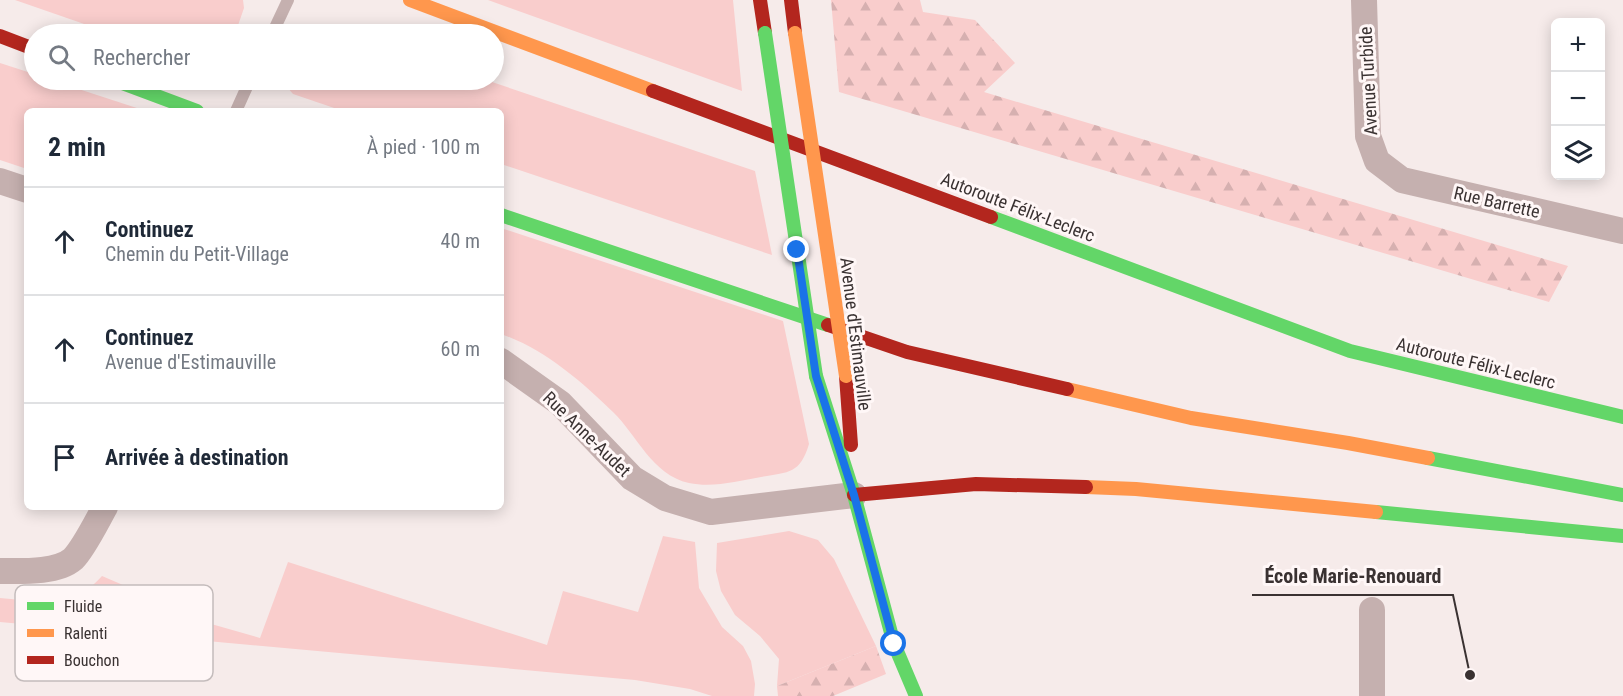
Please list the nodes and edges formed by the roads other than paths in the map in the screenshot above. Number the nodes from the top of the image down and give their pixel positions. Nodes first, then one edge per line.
1 (288, 0) edge
2 (410, 0) edge
3 (760, 0) edge
4 (791, 0) edge
5 (1364, 0) edge
6 (277, 24) edge
7 (474, 24) edge
8 (504, 35) edge
9 (0, 36) edge
10 (24, 45) edge
11 (141, 90) edge
12 (245, 90) edge
13 (189, 108) edge
14 (237, 108) edge
15 (1377, 161) joint
16 (0, 181) edge
17 (24, 189) edge
18 (504, 216) edge
19 (1623, 231) edge
20 (504, 363) edge
21 (1623, 417) edge
22 (854, 495) junction
23 (1623, 495) edge
24 (103, 510) edge
25 (1623, 536) edge
26 (0, 571) edge
27 (1372, 610) dead end
28 (916, 696) edge
29 (1372, 696) edge

1 - 6 lane
2 - 7 main road, Autoroute Félix-Leclerc
3 - 22 main road, Avenue d'Estimauville, bridge
4 - 22 main road, Avenue d'Estimauville, bridge
5 - 15 street, Avenue Turbide
8 - 21 main road, Autoroute Félix-Leclerc
9 - 10 main road
11 - 13 main road
12 - 14 lane
15 - 19 street, Rue Barrette
16 - 17 street
18 - 23 main road
20 - 22 street, Rue Anne-Audet
22 - 25 main road
22 - 28 main road
24 - 26 street
27 - 29 street

